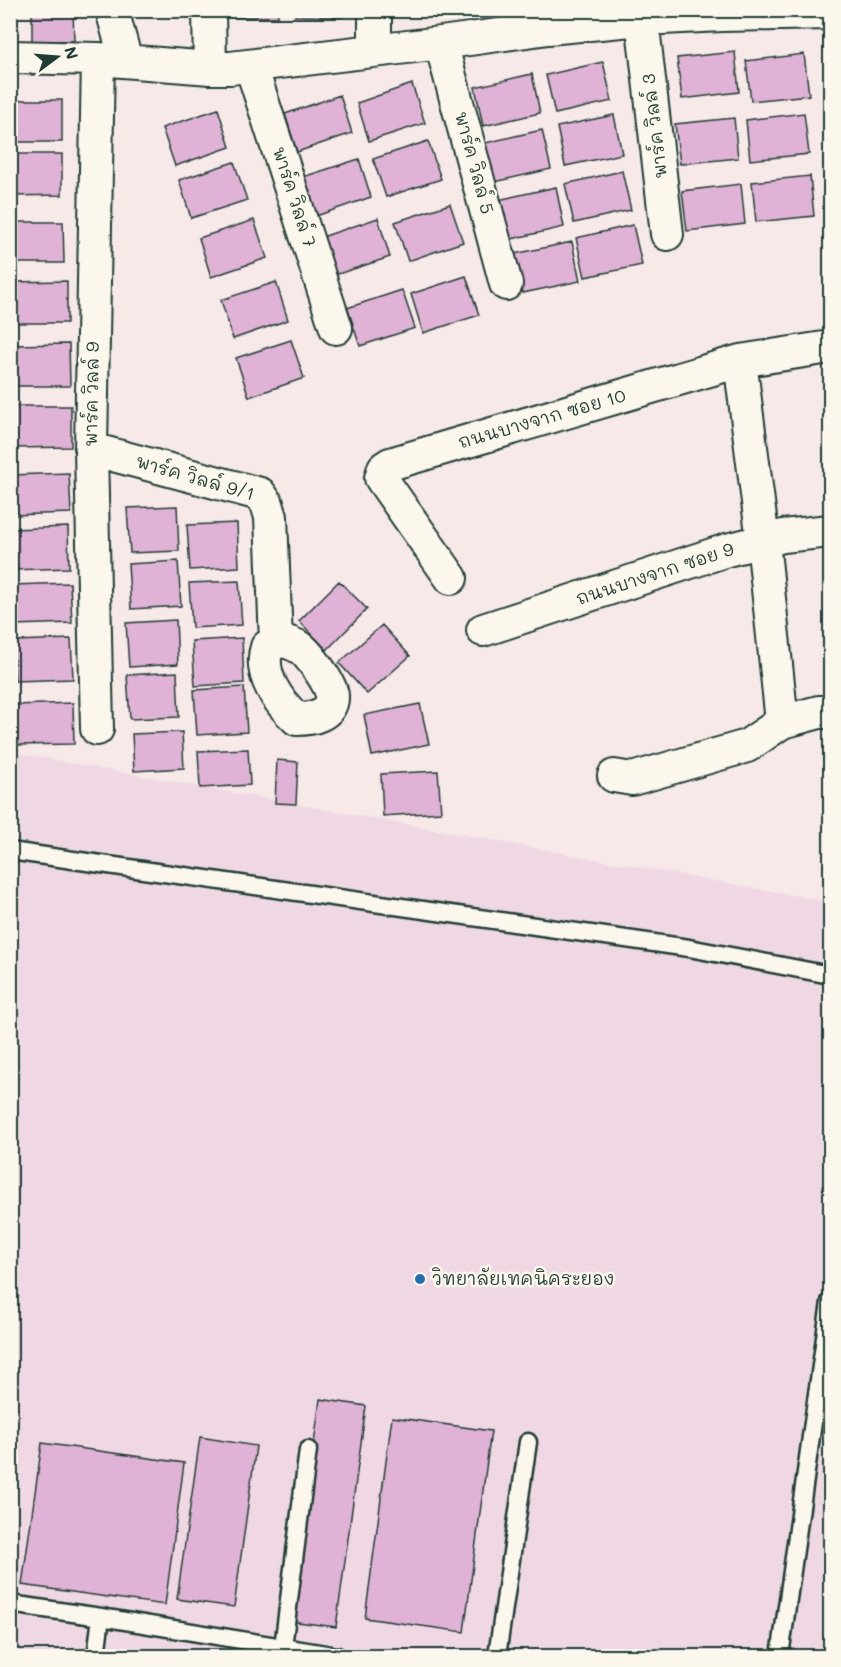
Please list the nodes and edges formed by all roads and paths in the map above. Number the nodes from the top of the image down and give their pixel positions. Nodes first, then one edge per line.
1 (112, 10) edge
2 (209, 10) edge
3 (375, 10) edge
4 (722, 13) edge
5 (831, 13) edge
6 (548, 19) edge
7 (642, 19) junction
8 (441, 43) junction
9 (375, 50) junction
10 (10, 57) edge
11 (112, 60) junction
12 (251, 66) junction
13 (210, 68) junction
14 (667, 234) dead end
15 (506, 284) dead end
16 (336, 328) dead end
17 (831, 347) edge
18 (740, 361) junction
19 (91, 449) junction
20 (831, 531) edge
21 (763, 541) junction
22 (451, 578) dead end
23 (483, 630) dead end
24 (276, 642) dead end
25 (831, 712) edge
26 (782, 723) junction
27 (97, 729) dead end
28 (614, 776) dead end
29 (10, 851) edge
30 (831, 975) edge
31 (831, 1302) edge
32 (528, 1442) dead end
33 (308, 1450) dead end
34 (10, 1604) edge
35 (101, 1617) junction
36 (283, 1647) junction
37 (96, 1656) edge
38 (327, 1656) edge
39 (497, 1656) edge
40 (780, 1656) edge

1 - 11 street, พาร์ค วิลล์ 9
2 - 13 street
3 - 9 street
4 - 5 street
4 - 7 street
6 - 7 street
6 - 8 street
7 - 14 street, พาร์ค วิลล์ 3
8 - 9 street
8 - 15 street, พาร์ค วิลล์ 5
9 - 12 street
10 - 11 street
11 - 13 street
11 - 19 street, พาร์ค วิลล์ 9
12 - 13 street
12 - 16 street, พาร์ค วิลล์ 7
17 - 18 street, ถนนบางจาก ซอย 10
18 - 21 street
18 - 22 street, ถนนบางจาก ซอย 10
19 - 24 street, พาร์ค วิลล์ 9/1
19 - 27 street, พาร์ค วิลล์ 9
20 - 21 street, ถนนบางจาก ซอย 9
21 - 23 street, ถนนบางจาก ซอย 9
21 - 26 street
25 - 26 street
26 - 28 street
29 - 30 lane
31 - 40 lane
32 - 39 lane
33 - 36 lane
34 - 35 lane
35 - 36 lane
35 - 37 lane
36 - 38 lane

